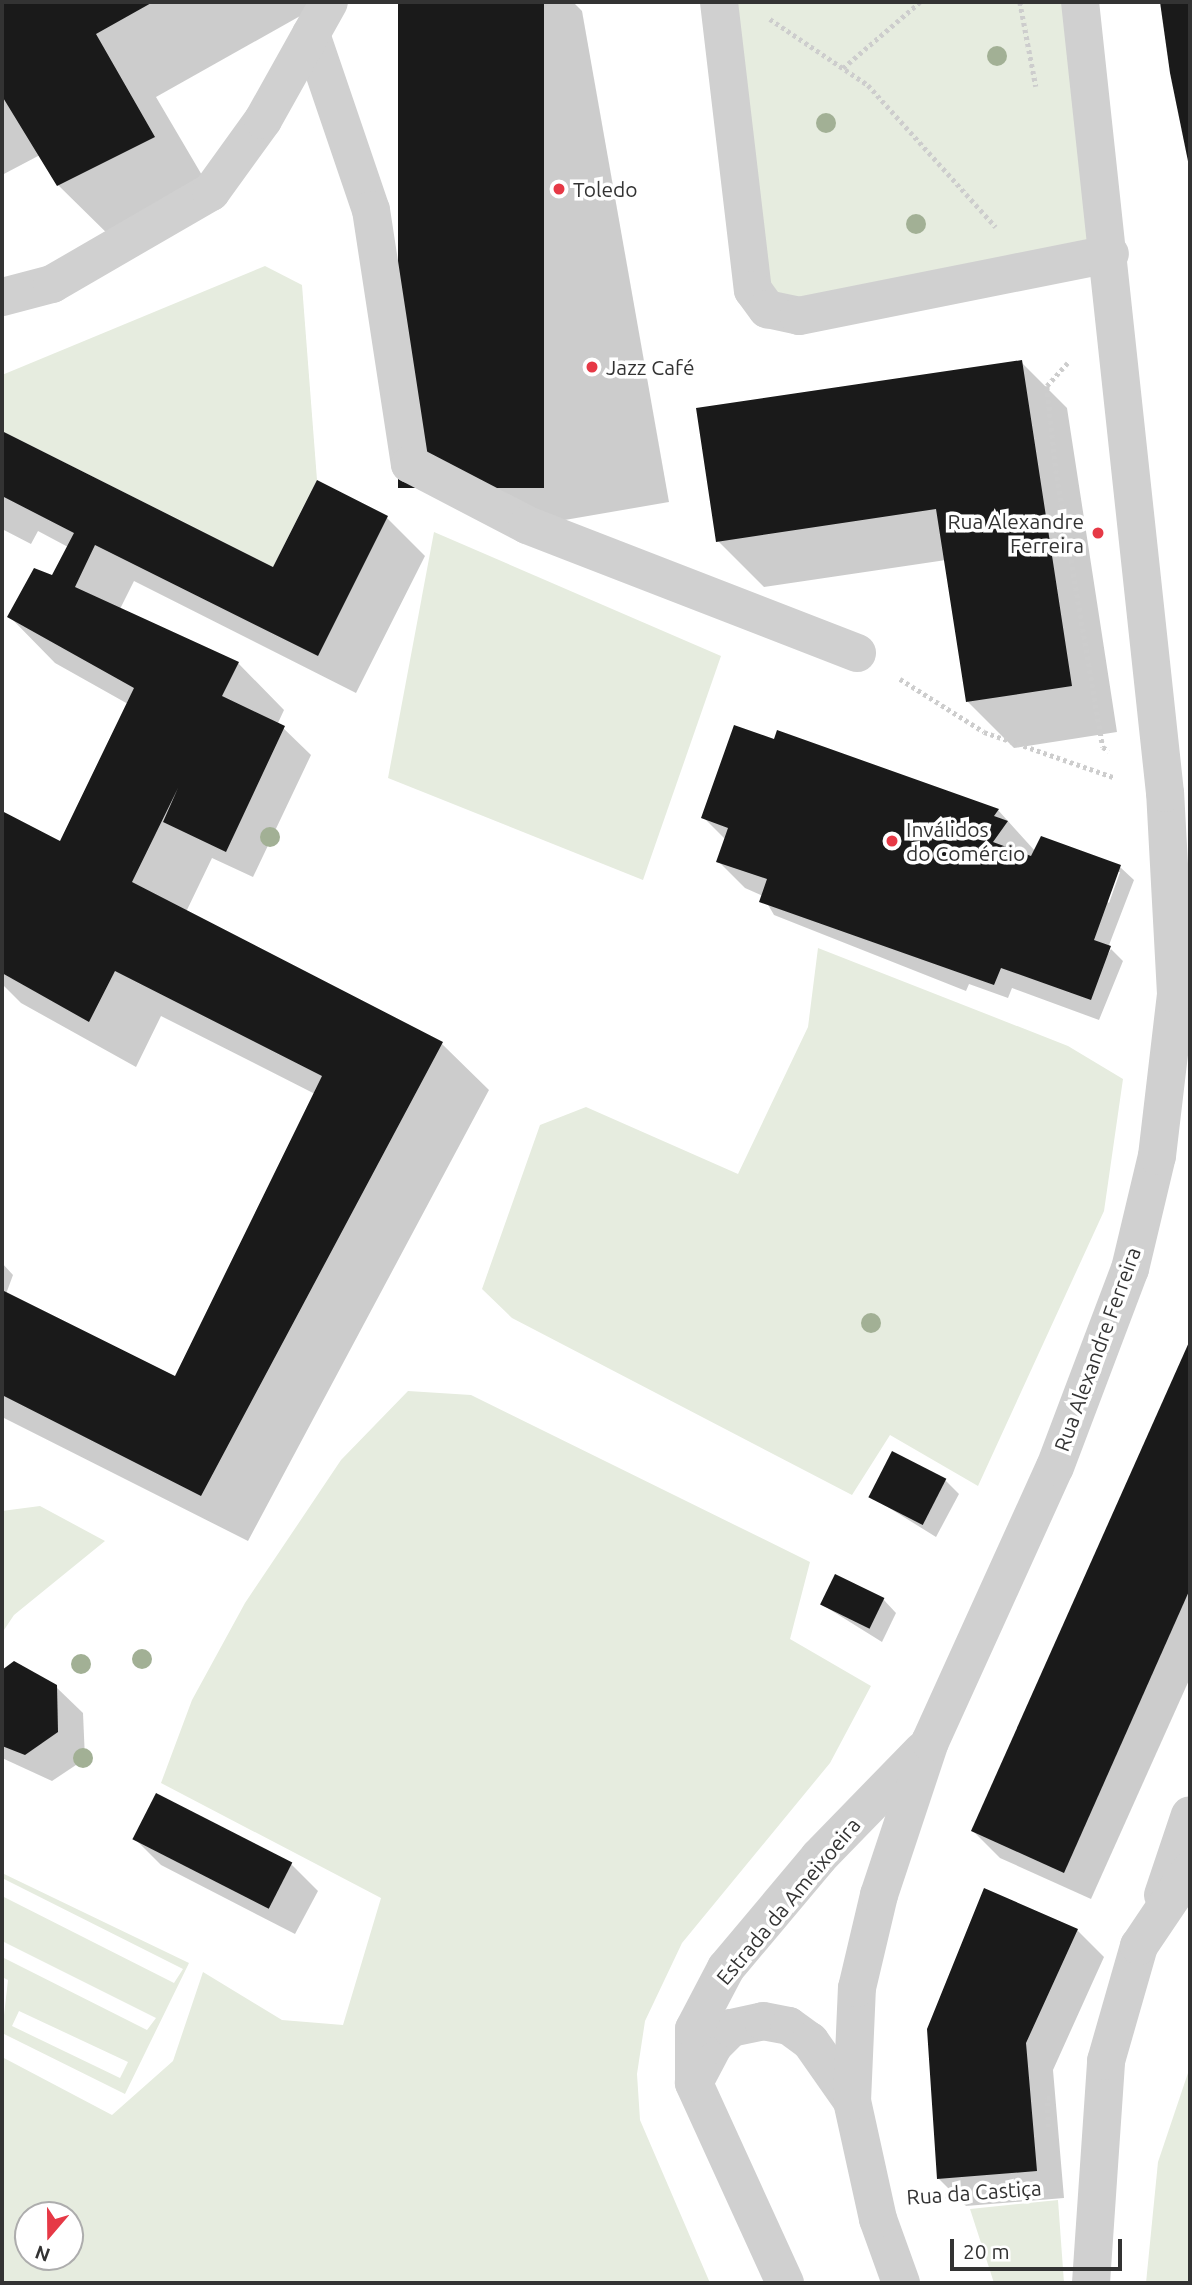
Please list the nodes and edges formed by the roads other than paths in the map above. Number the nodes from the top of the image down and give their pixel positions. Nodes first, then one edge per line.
1 (329, 2) edge
2 (719, 2) edge
3 (1080, 2) edge
4 (311, 34) junction
5 (1110, 254) junction
6 (2, 297) edge
7 (857, 653) road end
8 (930, 1742) junction
9 (1190, 1815) edge
10 (1190, 1870) edge
11 (1157, 1914) junction
12 (694, 2083) junction
13 (852, 2101) junction
14 (785, 2283) edge
15 (901, 2283) edge
16 (1091, 2283) edge

1 - 4 street
2 - 5 street
3 - 5 street, Rua Alexandre Ferreira
4 - 6 street
4 - 7 street
5 - 8 street, Rua Alexandre Ferreira
8 - 12 street, Estrada da Ameixoeira
8 - 13 street, Rua Alexandre Ferreira
9 - 11 street
10 - 11 street
11 - 16 street
12 - 13 street
12 - 14 street, Estrada da Ameixoeira
13 - 15 street, Rua Alexandre Ferreira

